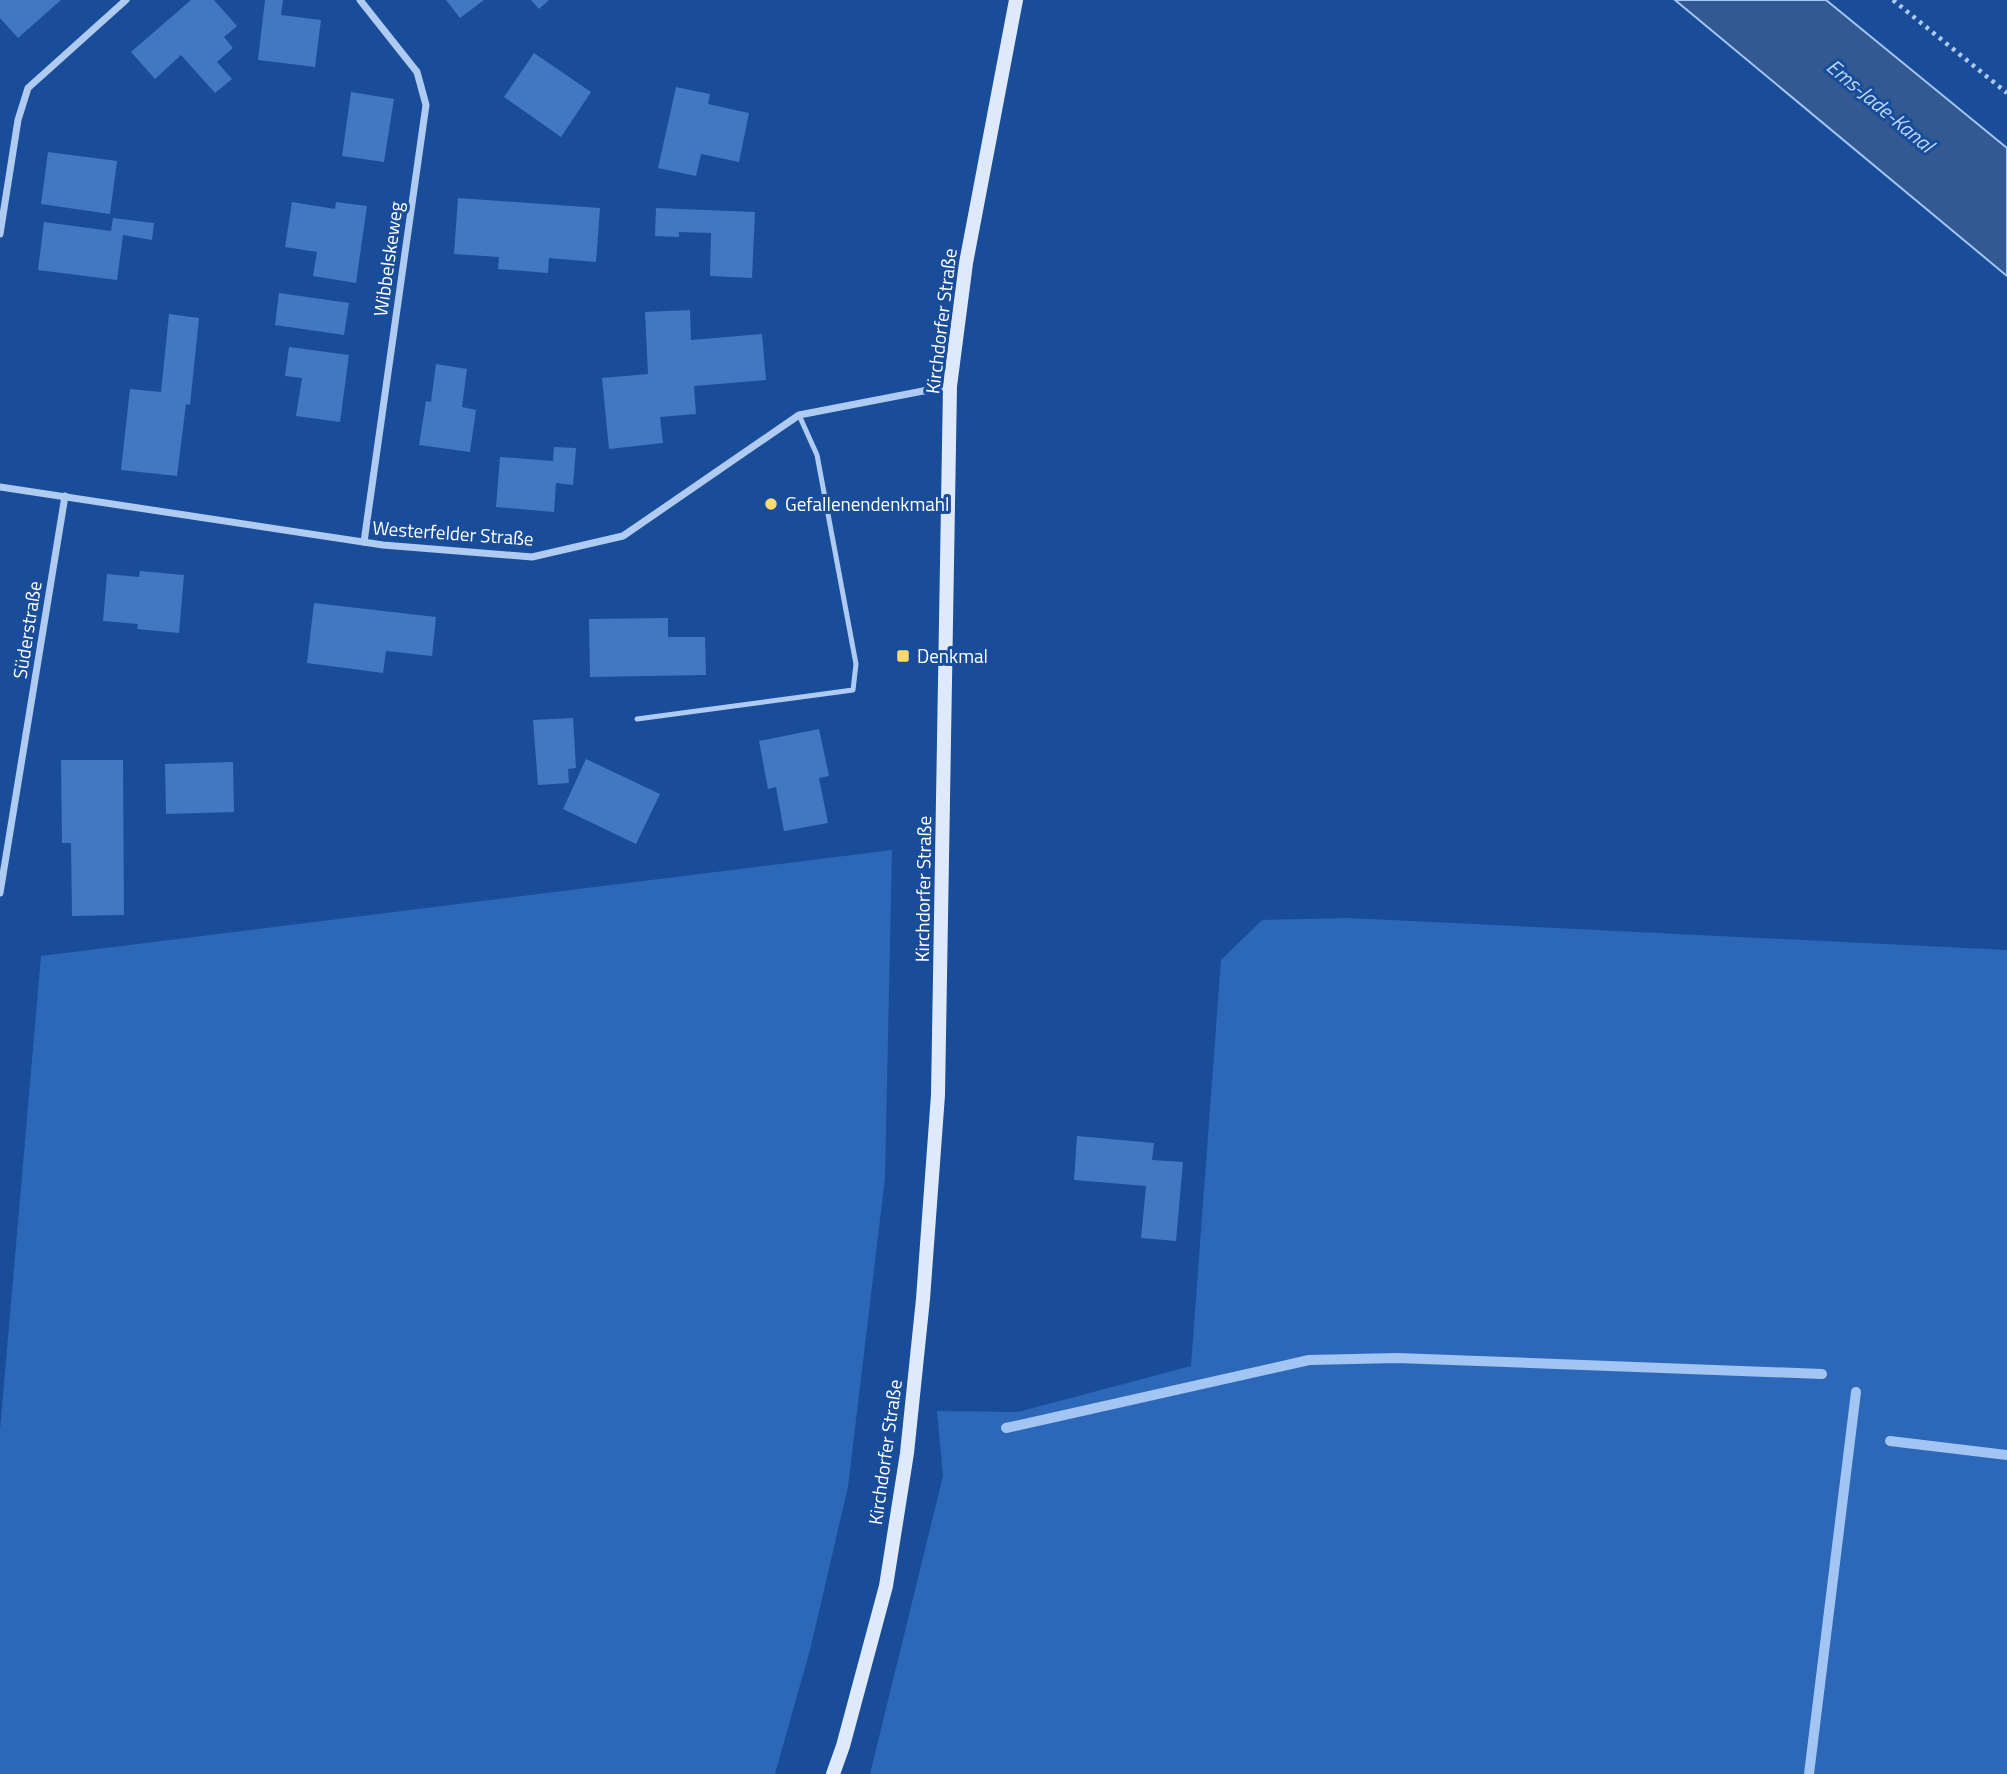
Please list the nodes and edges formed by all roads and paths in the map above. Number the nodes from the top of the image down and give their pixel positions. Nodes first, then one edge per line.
1 (126, 0) edge
2 (360, 0) edge
3 (1016, 0) edge
4 (1893, 0) edge
5 (2007, 93) edge
6 (0, 234) edge
7 (950, 386) junction
8 (799, 415) junction
9 (0, 487) edge
10 (65, 496) junction
11 (364, 542) junction
12 (637, 719) dead end
13 (0, 893) edge
14 (833, 1774) edge

1 - 6 street
2 - 11 street, Wibbelskeweg
3 - 7 street, Kirchdorfer Straße
4 - 5 path
7 - 8 street, Westerfelder Straße
7 - 14 street, Kirchdorfer Straße
8 - 11 street, Westerfelder Straße
8 - 12 lane
9 - 10 street, Westerfelder Straße
10 - 11 street, Westerfelder Straße
10 - 13 street, Süderstraße

